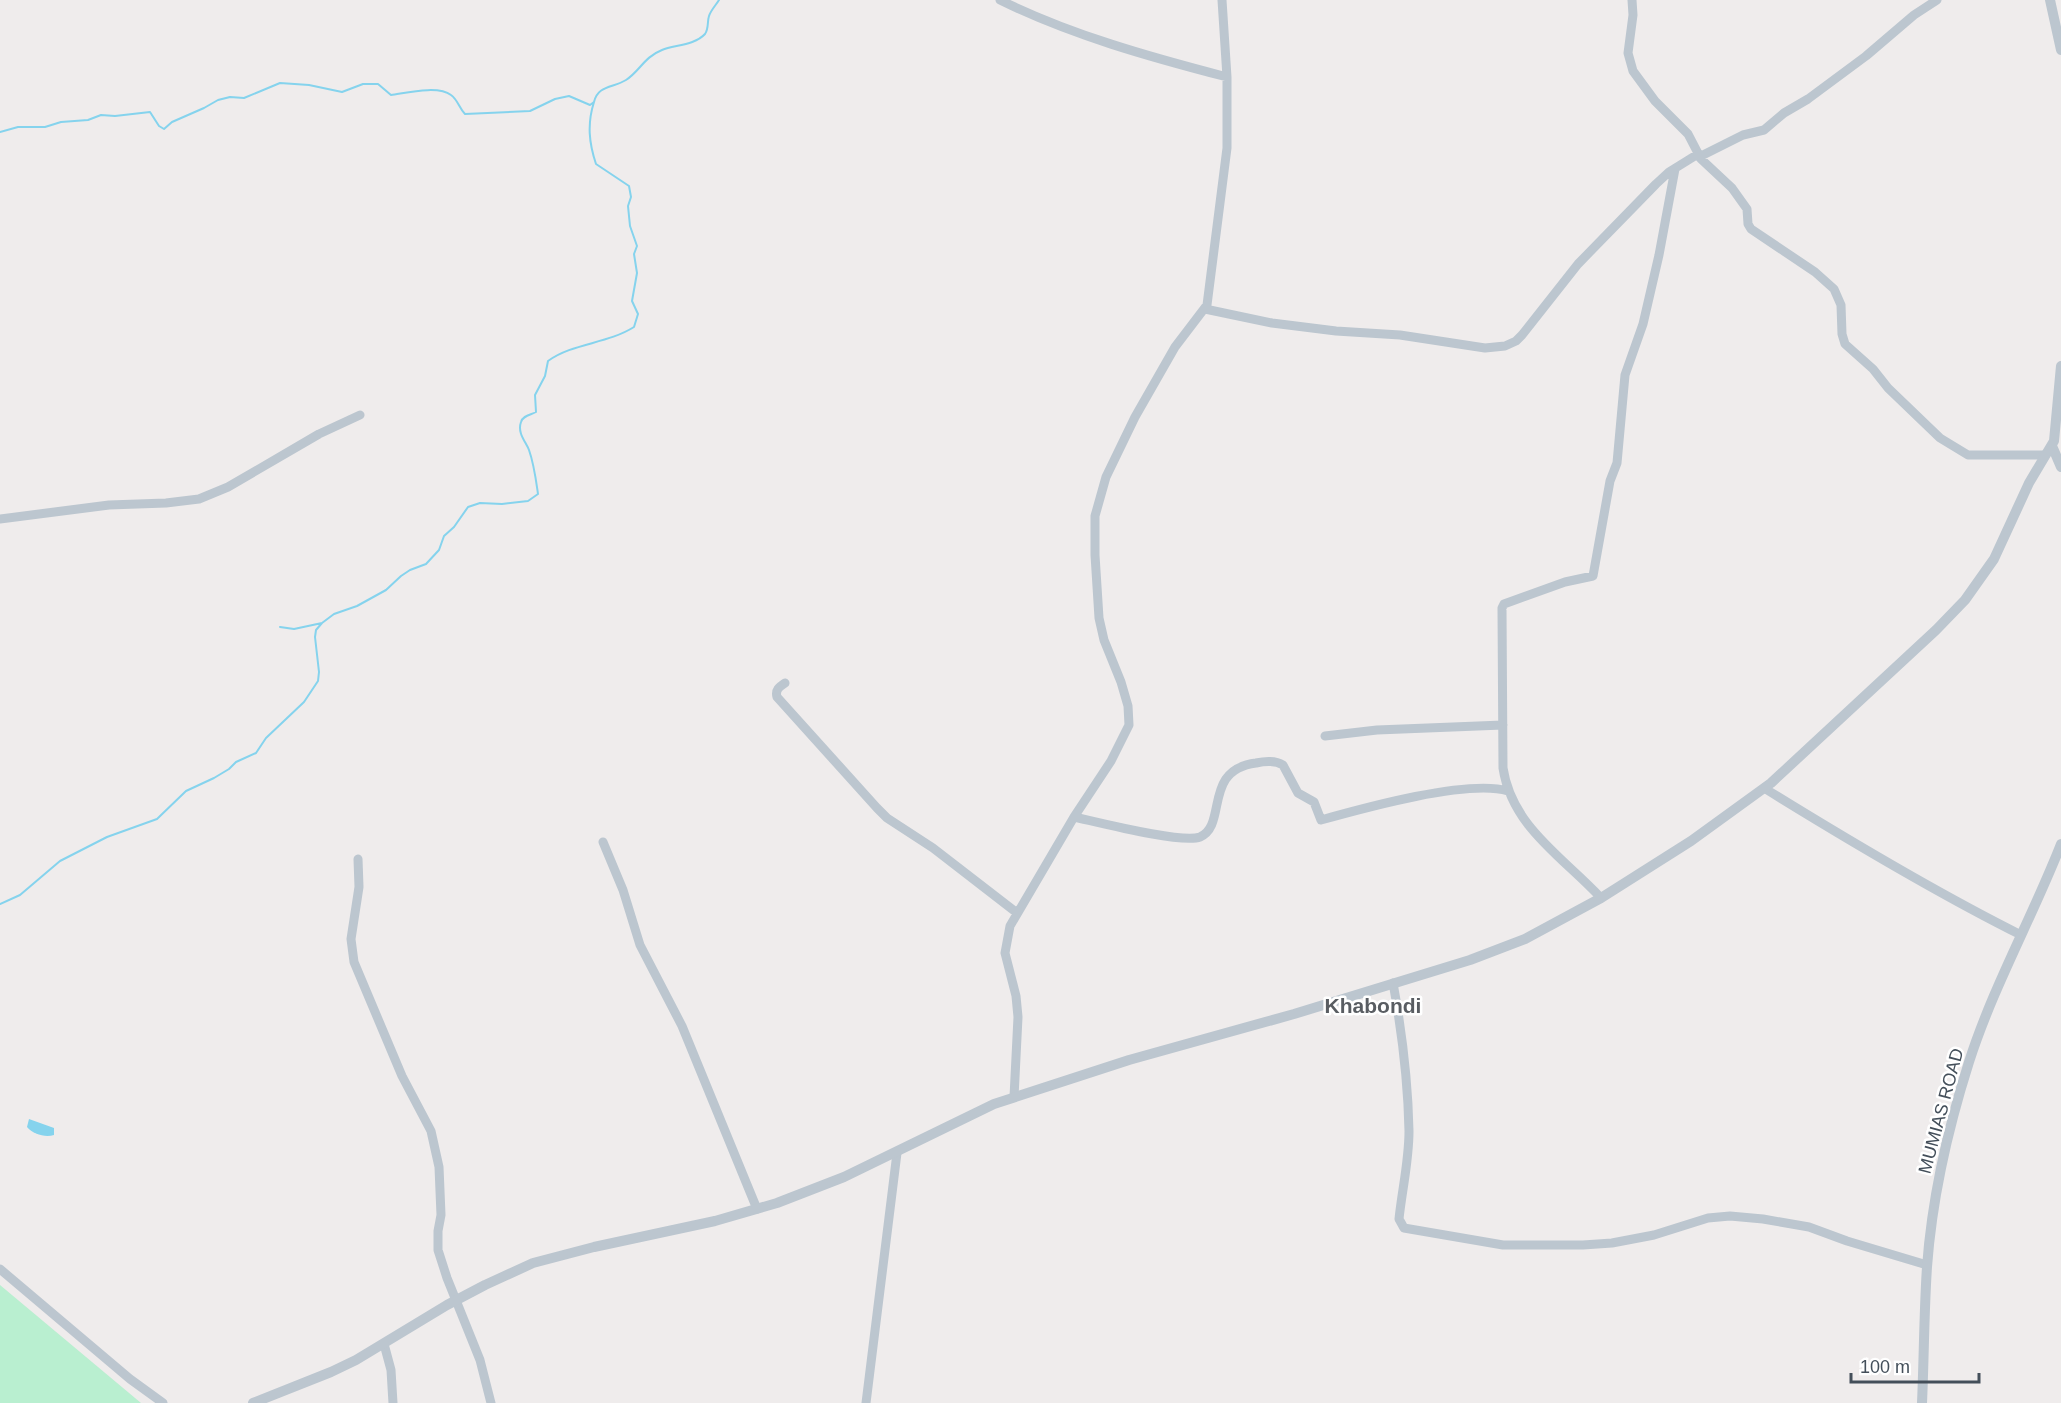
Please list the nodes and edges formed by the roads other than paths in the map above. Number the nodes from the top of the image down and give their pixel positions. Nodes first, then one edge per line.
1 (1000, 0) edge
2 (1222, 0) edge
3 (1632, 0) edge
4 (1937, 0) edge
5 (2050, 0) edge
6 (2060, 33) edge
7 (2061, 50) edge
8 (1227, 77) junction
9 (1699, 155) junction
10 (1676, 169) junction
11 (1205, 309) junction
12 (2061, 366) edge
13 (360, 415) dead end
14 (2052, 446) junction
15 (2044, 455) junction
16 (2061, 467) edge
17 (0, 519) edge
18 (784, 682) dead end
19 (1503, 725) junction
20 (1325, 736) dead end
21 (1764, 788) junction
22 (1508, 791) junction
23 (1074, 816) junction
24 (603, 842) dead end
25 (2060, 850) edge
26 (358, 859) dead end
27 (1601, 898) junction
28 (1017, 913) junction
29 (2021, 935) junction
30 (1393, 983) junction
31 (1014, 1097) junction
32 (897, 1152) junction
33 (757, 1209) junction
34 (1927, 1265) junction
35 (0, 1269) edge
36 (456, 1301) junction
37 (384, 1344) junction
38 (163, 1403) edge
39 (253, 1403) edge
40 (393, 1403) edge
41 (491, 1403) edge
42 (866, 1403) edge
43 (1922, 1403) edge

1 - 8 street
2 - 8 street
3 - 9 street
4 - 9 street
5 - 6 street
6 - 7 street
8 - 11 street
9 - 10 street
9 - 15 street
10 - 11 street
10 - 19 street
11 - 23 street
12 - 14 street
13 - 17 street
14 - 15 street
14 - 16 street
15 - 21 street
18 - 28 street
19 - 20 street
19 - 22 street
21 - 27 street
21 - 29 street
22 - 23 street
22 - 27 street
23 - 28 street
24 - 33 street
25 - 29 street, MUMIAS ROAD
26 - 36 street
27 - 30 street
28 - 31 street
29 - 34 street, MUMIAS ROAD
30 - 31 street
30 - 34 street
31 - 32 street
32 - 33 street
32 - 42 street
33 - 36 street
34 - 43 street, MUMIAS ROAD
35 - 38 street
36 - 37 street
36 - 41 street
37 - 39 street
37 - 40 street

